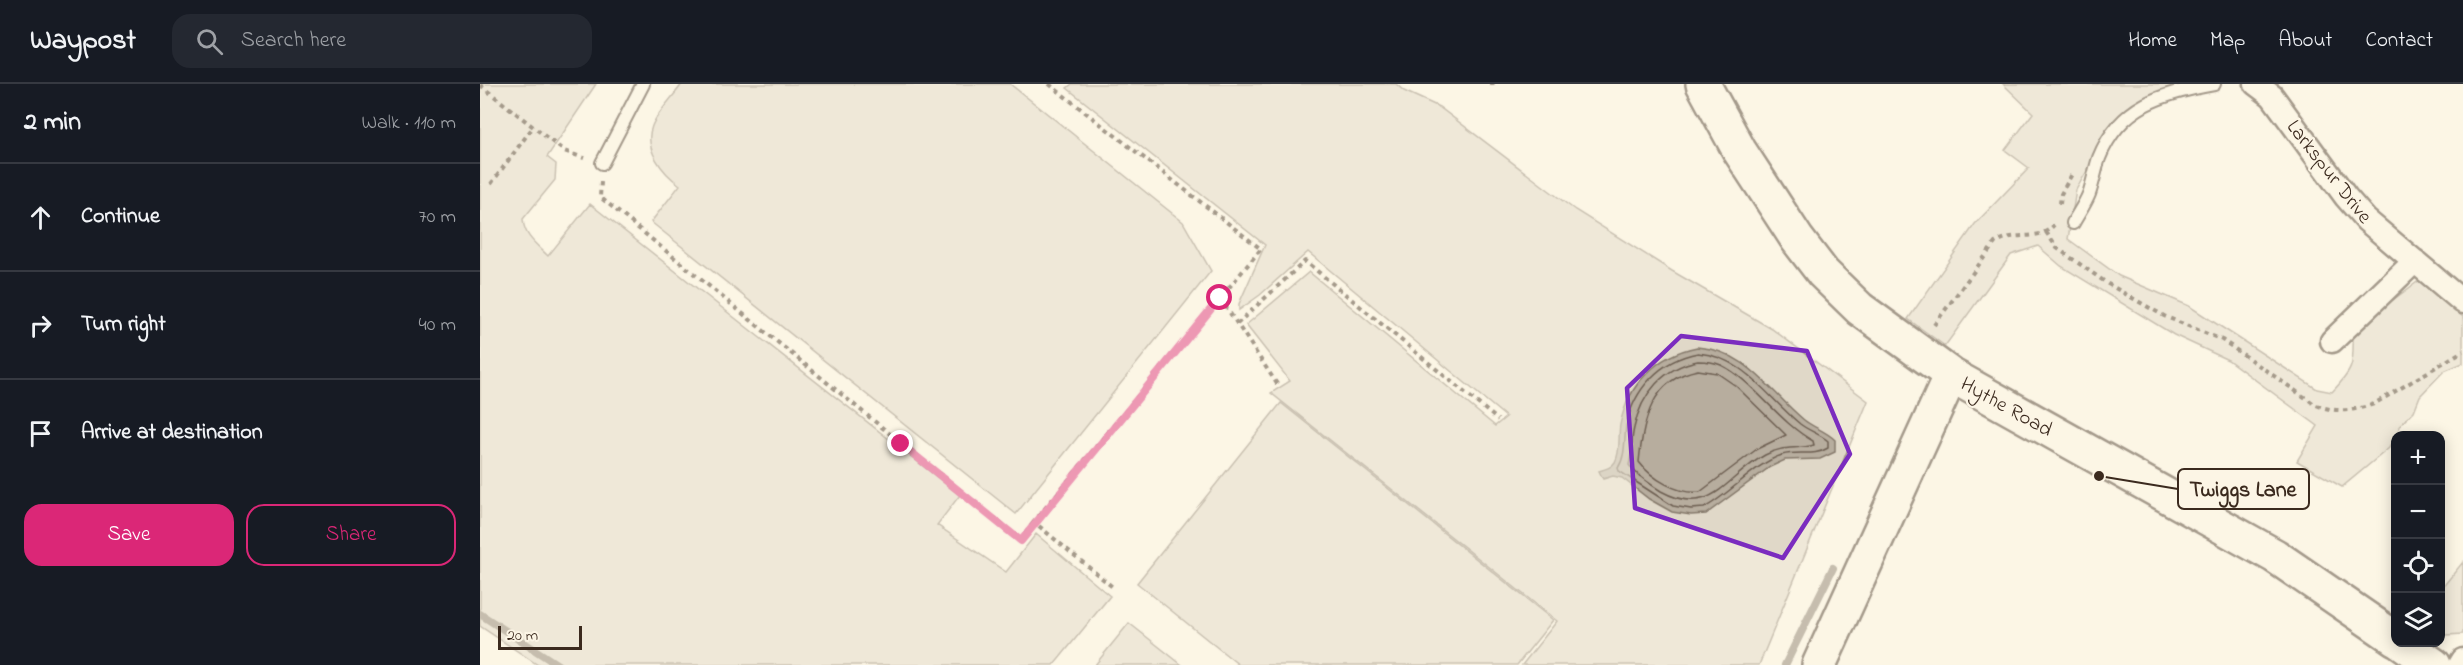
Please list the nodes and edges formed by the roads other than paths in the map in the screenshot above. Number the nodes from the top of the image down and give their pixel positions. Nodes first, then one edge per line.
1 (644, 84) edge
2 (1703, 84) edge
3 (2214, 84) edge
4 (2256, 84) edge
5 (602, 163) road end
6 (2073, 223) dead end
7 (2415, 261) junction
8 (2463, 302) edge
9 (2332, 341) dead end
10 (1951, 375) junction
11 (2412, 653) edge
12 (2463, 660) edge
13 (1819, 665) edge
14 (2460, 665) edge

1 - 5 lane
2 - 10 street, Hythe Road
3 - 6 lane
4 - 7 street, Larkspur Drive
7 - 8 street, Larkspur Drive
7 - 9 street
10 - 11 street, Hythe Road
10 - 13 street
12 - 14 street

